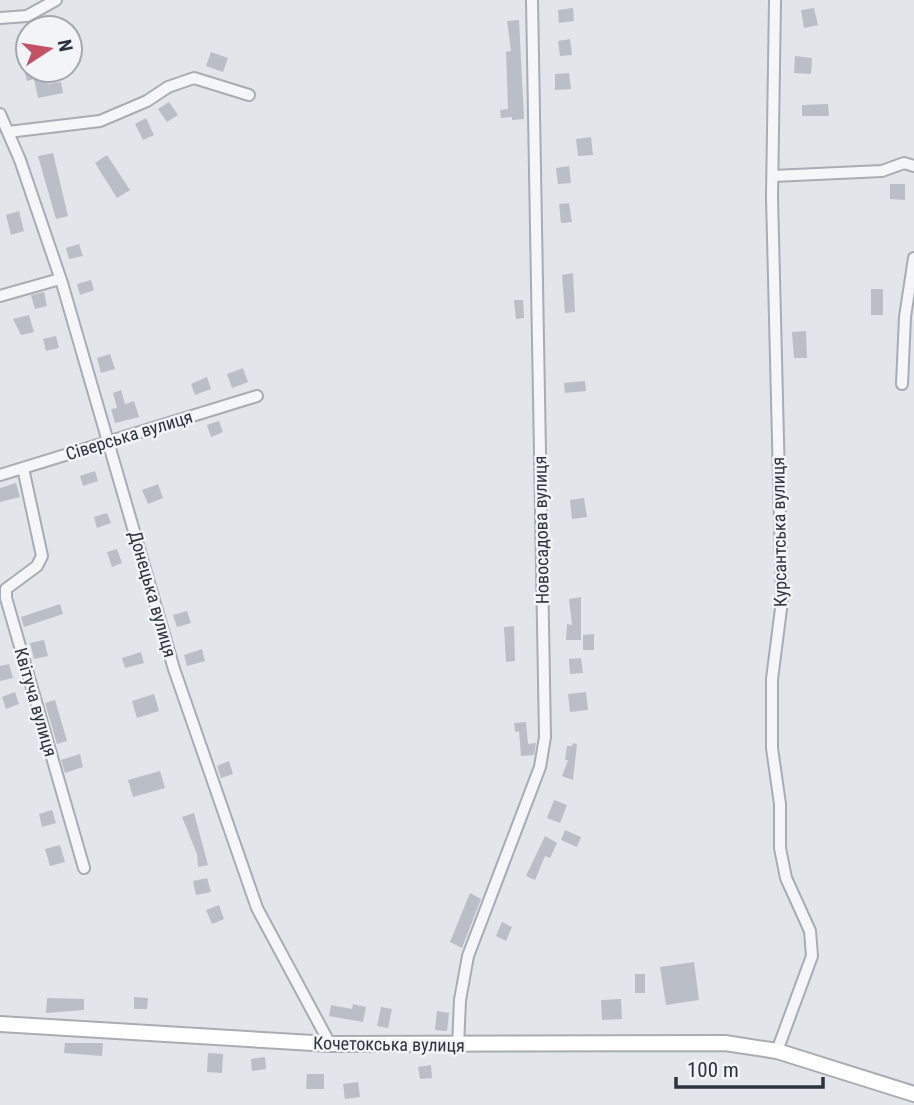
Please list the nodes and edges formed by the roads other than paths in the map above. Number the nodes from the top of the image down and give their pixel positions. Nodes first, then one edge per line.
1 (56, 0) edge
2 (532, 0) edge
3 (775, 0) edge
4 (0, 18) edge
5 (249, 95) dead end
6 (1, 117) edge
7 (8, 132) junction
8 (914, 166) edge
9 (773, 176) junction
10 (914, 258) edge
11 (60, 279) junction
12 (0, 296) edge
13 (902, 384) dead end
14 (257, 396) dead end
15 (109, 441) junction
16 (23, 468) junction
17 (0, 475) edge
18 (84, 868) dead end
19 (0, 1024) edge
20 (330, 1044) junction
21 (458, 1046) junction
22 (778, 1051) junction
23 (914, 1094) edge

1 - 4 street
2 - 21 street, Новосадова вулиця
3 - 9 street, Курсантська вулиця
5 - 7 street
6 - 7 street, Донецька вулиця
7 - 11 street, Донецька вулиця
8 - 9 street
9 - 22 street, Курсантська вулиця
10 - 13 street
11 - 12 street
11 - 15 street, Донецька вулиця
14 - 15 street, Сіверська вулиця
15 - 16 street, Сіверська вулиця
15 - 20 street, Донецька вулиця
16 - 17 street, Сіверська вулиця
16 - 18 street, Квітуча вулиця
19 - 20 main road, Кочетокська вулиця
20 - 21 main road, Кочетокська вулиця
21 - 22 main road, Кочетокська вулиця
22 - 23 main road, Кочетокська вулиця

